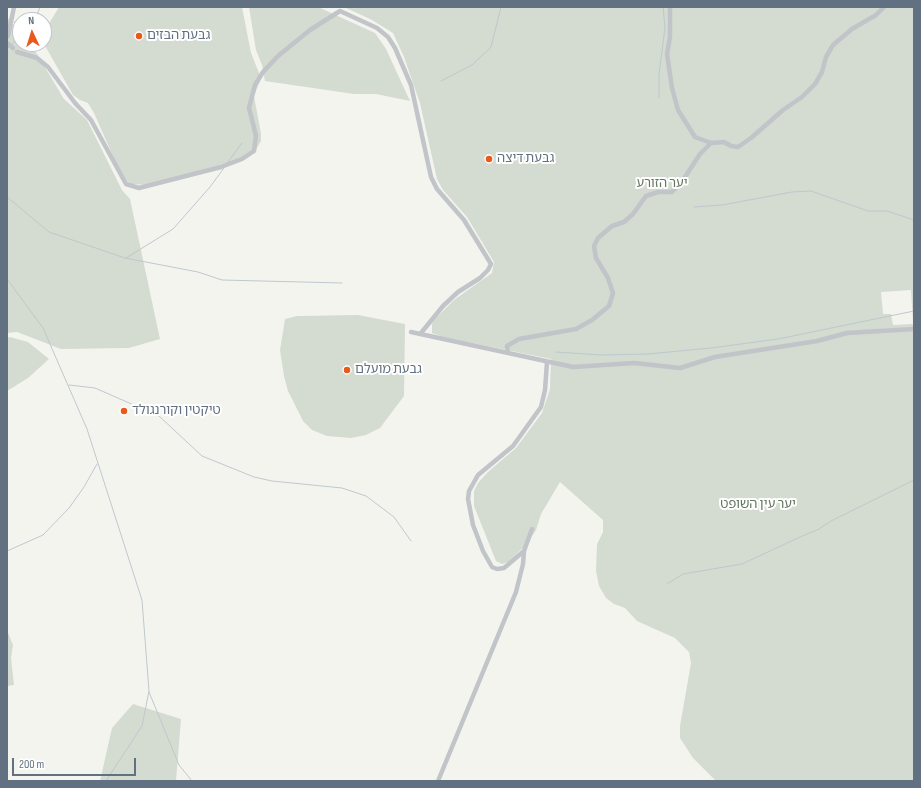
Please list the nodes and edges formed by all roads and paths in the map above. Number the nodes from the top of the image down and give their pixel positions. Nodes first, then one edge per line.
1 (14, 7) edge
2 (670, 7) edge
3 (884, 7) edge
4 (8, 36) dead end
5 (8, 44) dead end
6 (12, 47) edge
7 (17, 52) dead end
8 (711, 143) junction
9 (914, 329) edge
10 (411, 332) dead end
11 (421, 333) junction
12 (508, 353) junction
13 (547, 362) junction
14 (532, 529) dead end
15 (524, 551) junction
16 (438, 781) edge

1 - 4 street
2 - 8 street
3 - 8 street
5 - 6 street
7 - 11 street
8 - 12 street
9 - 13 street
10 - 11 street
11 - 12 street
12 - 13 street
13 - 15 street
14 - 15 street
15 - 16 street

